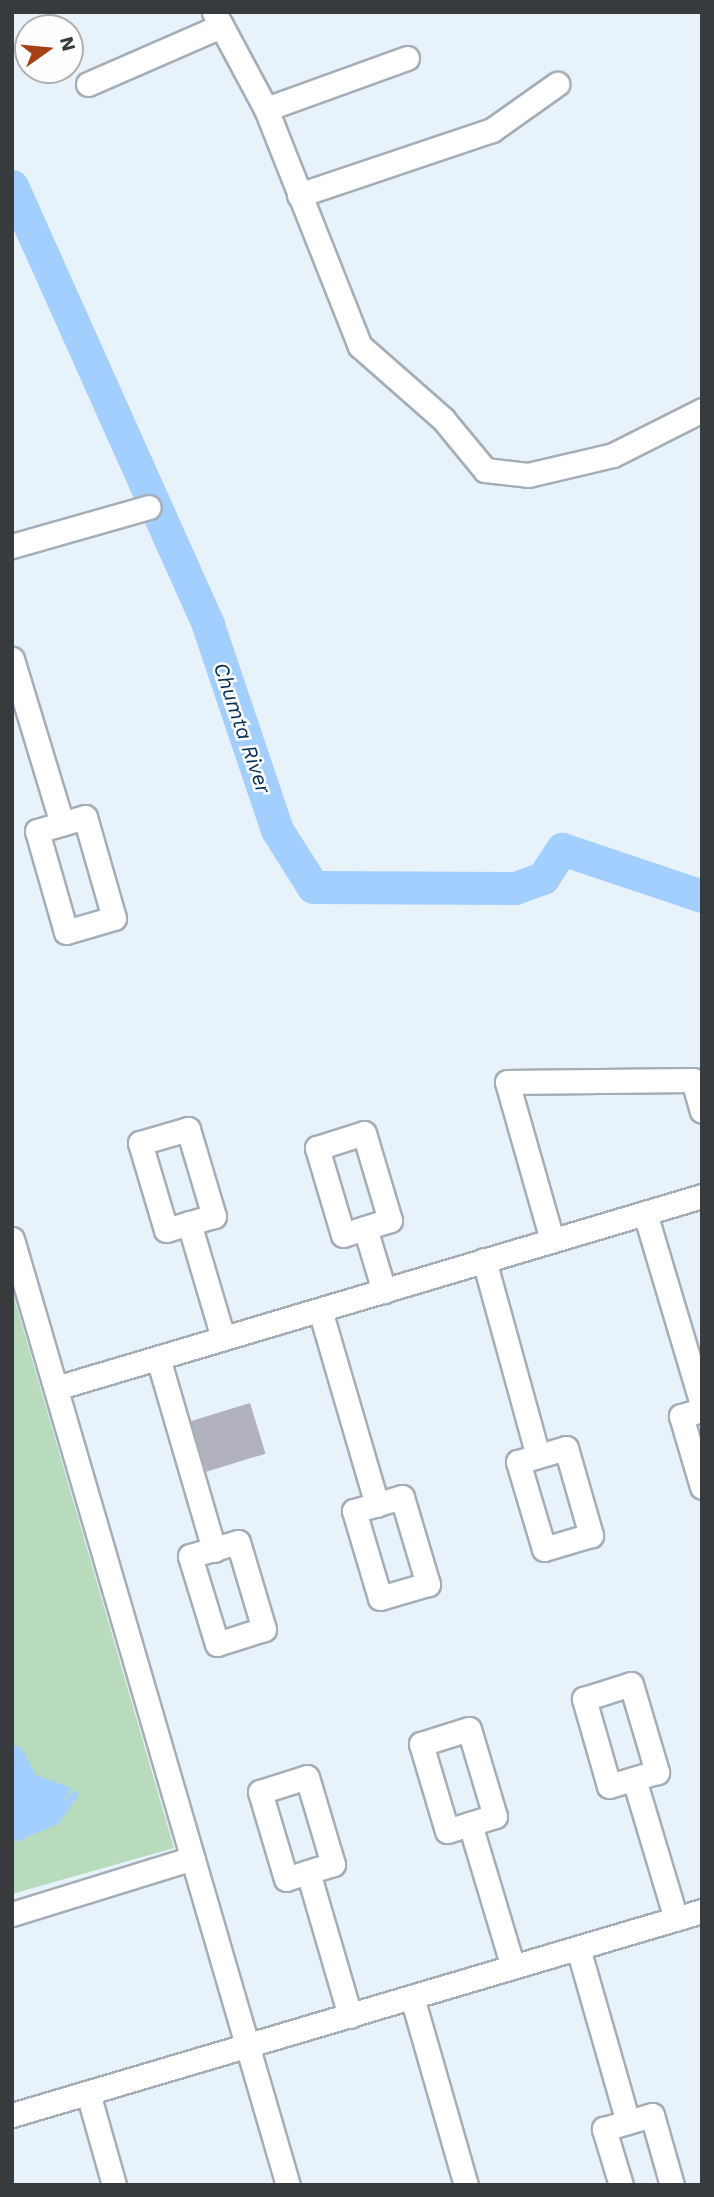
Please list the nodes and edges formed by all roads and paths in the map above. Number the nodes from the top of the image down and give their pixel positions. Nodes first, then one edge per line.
1 (217, 19) edge
2 (407, 58) dead end
3 (88, 84) dead end
4 (557, 84) dead end
5 (266, 109) junction
6 (299, 195) junction
7 (702, 410) edge
8 (149, 507) dead end
9 (12, 547) edge
10 (12, 659) edge
11 (62, 824) junction
12 (702, 1111) edge
13 (702, 1196) edge
14 (645, 1213) junction
15 (189, 1223) dead end
16 (365, 1228) dead end
17 (12, 1239) edge
18 (552, 1240) junction
19 (484, 1261) junction
20 (384, 1290) junction
21 (320, 1310) junction
22 (223, 1338) junction
23 (158, 1358) junction
24 (56, 1388) junction
25 (702, 1404) edge
26 (702, 1410) edge
27 (538, 1456) dead end
28 (702, 1487) edge
29 (377, 1505) dead end
30 (214, 1550) dead end
31 (634, 1779) dead end
32 (470, 1824) dead end
33 (193, 1858) junction
34 (308, 1872) dead end
35 (702, 1911) edge
36 (12, 1914) edge
37 (676, 1919) junction
38 (578, 1948) junction
39 (513, 1967) junction
40 (412, 1997) junction
41 (350, 2015) junction
42 (247, 2046) junction
43 (88, 2093) junction
44 (12, 2115) edge
45 (628, 2122) junction
46 (114, 2185) edge
47 (288, 2185) edge
48 (466, 2185) edge
49 (621, 2185) edge
50 (673, 2185) edge

1 - 3 street
1 - 5 street
2 - 5 street
4 - 6 street
5 - 6 street
6 - 7 street
8 - 9 street
10 - 11 street
11 - 11 street
12 - 18 street
13 - 14 street
14 - 18 street
14 - 25 street
15 - 22 street
16 - 20 street
17 - 24 street
18 - 19 street
19 - 20 street
19 - 27 street
20 - 21 street
21 - 22 street
21 - 29 street
22 - 23 street
23 - 24 street
23 - 30 street
24 - 33 street
26 - 28 street
31 - 37 street
32 - 39 street
33 - 36 street
33 - 42 street
34 - 41 street
35 - 37 street
37 - 38 street
38 - 39 street
38 - 45 street
39 - 40 street
40 - 41 street
40 - 48 street
41 - 42 street
42 - 43 street
42 - 47 street
43 - 44 street
43 - 46 street
45 - 49 street
45 - 50 street

